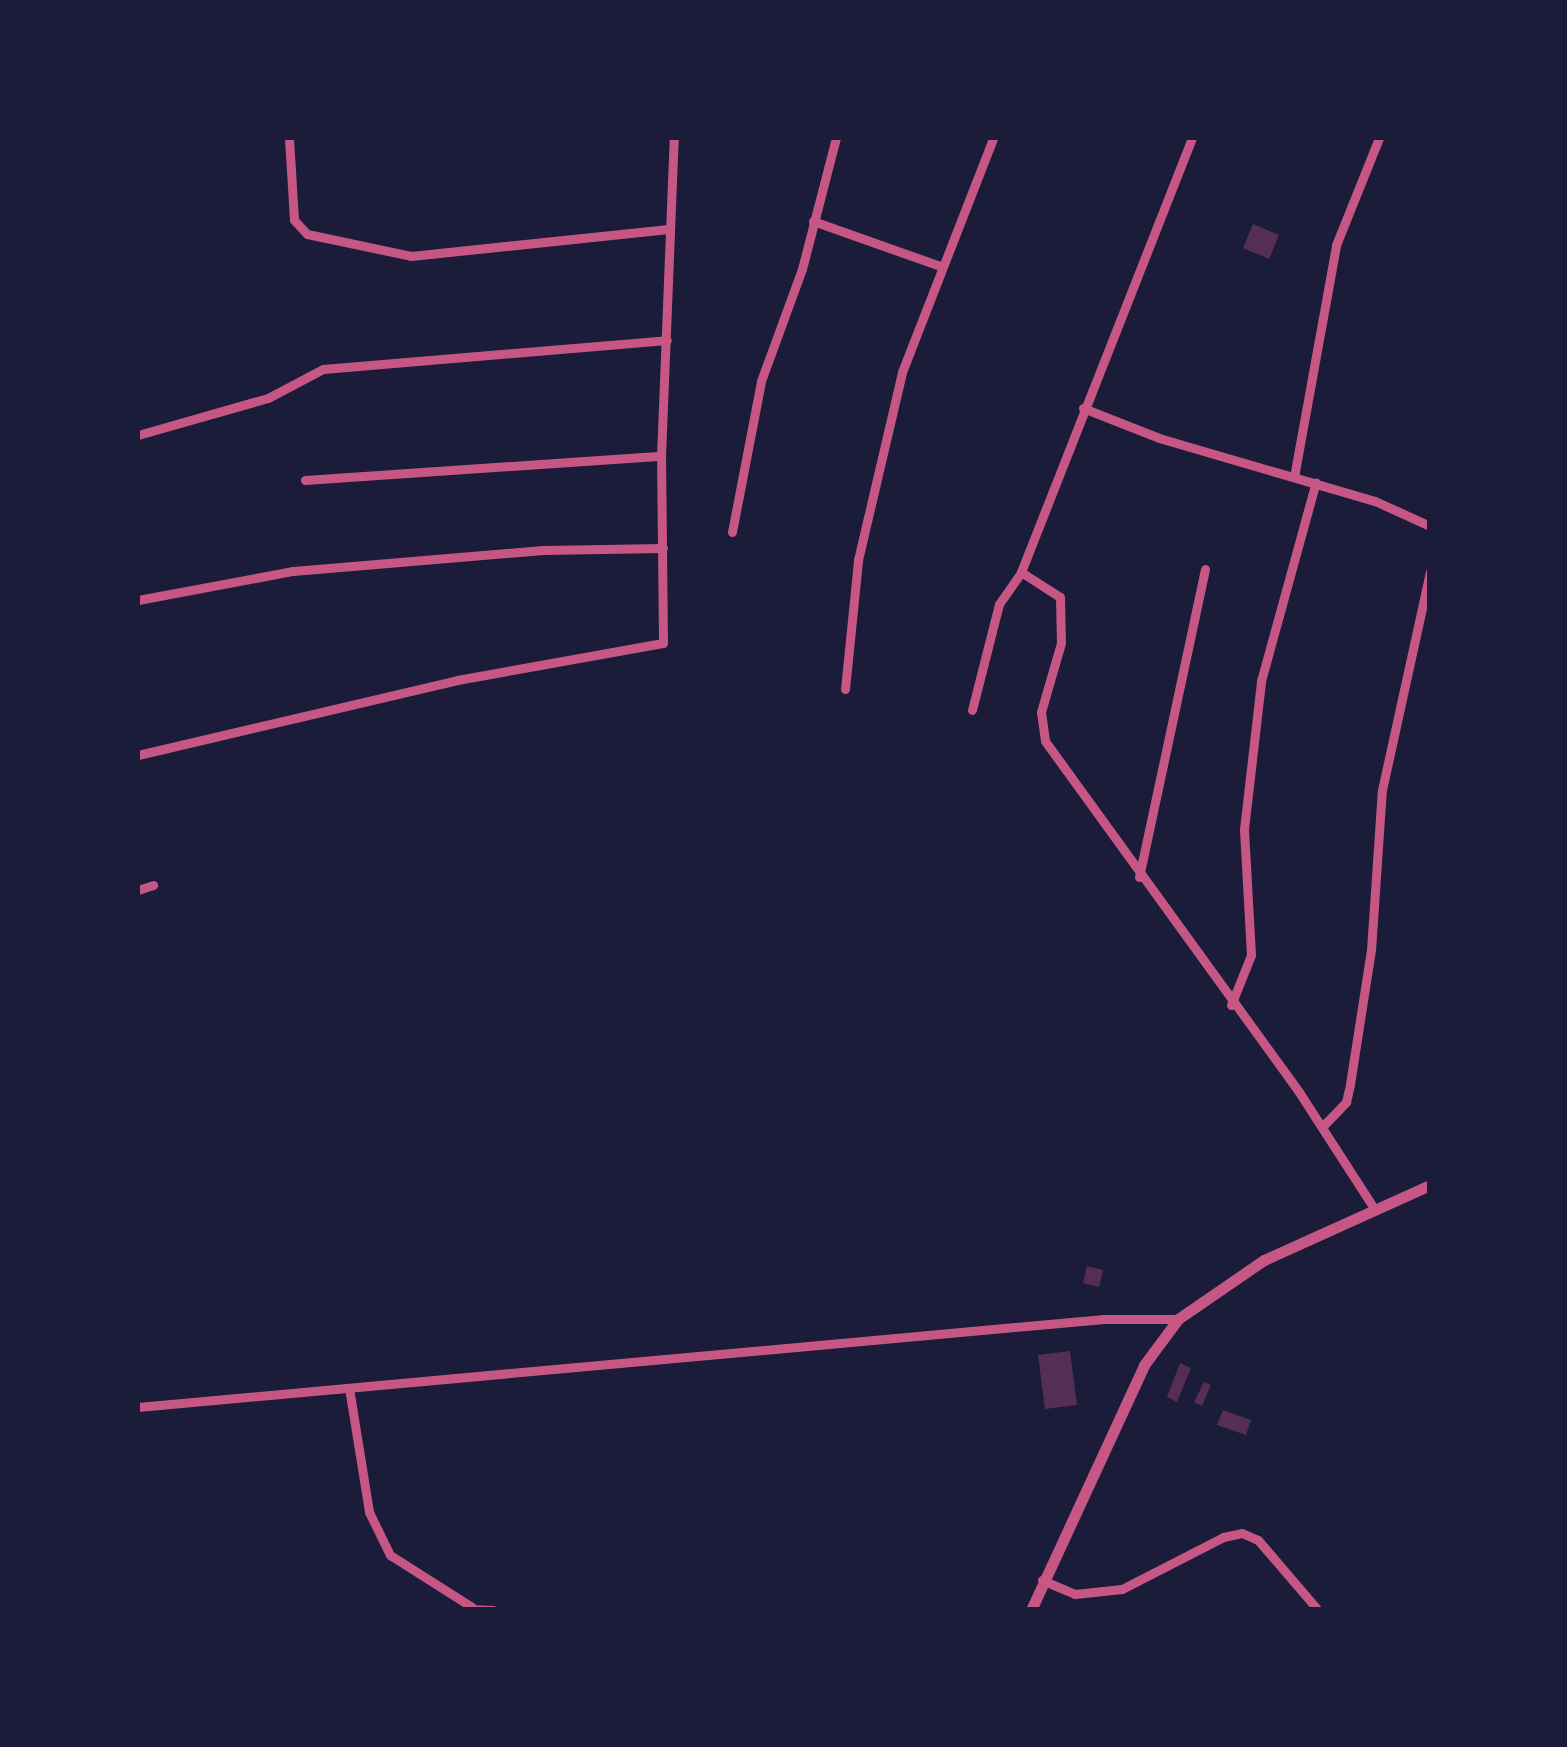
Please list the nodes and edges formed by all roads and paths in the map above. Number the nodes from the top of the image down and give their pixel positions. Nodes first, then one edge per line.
1 (289, 138) edge
2 (674, 138) edge
3 (836, 138) edge
4 (993, 138) edge
5 (1192, 138) edge
6 (1379, 138) edge
7 (813, 221) junction
8 (669, 229) junction
9 (940, 266) junction
10 (667, 340) junction
11 (1083, 408) junction
12 (138, 435) edge
13 (661, 456) junction
14 (1294, 477) junction
15 (305, 480) dead end
16 (1316, 482) junction
17 (1430, 526) edge
18 (732, 532) dead end
19 (663, 548) junction
20 (1206, 570) dead end
21 (1430, 570) edge
22 (1021, 572) junction
23 (138, 600) edge
24 (845, 689) dead end
25 (972, 710) dead end
26 (138, 754) edge
27 (1139, 877) junction
28 (154, 886) dead end
29 (138, 890) edge
30 (1232, 1005) junction
31 (1322, 1128) junction
32 (1430, 1185) edge
33 (1375, 1210) junction
34 (1178, 1318) junction
35 (349, 1388) junction
36 (138, 1407) edge
37 (1042, 1580) junction
38 (468, 1608) edge
39 (493, 1610) edge
40 (1031, 1610) edge
41 (1318, 1610) edge

1 - 8 street
2 - 8 street
3 - 7 street
4 - 9 street
5 - 11 street
6 - 14 street
7 - 9 street
7 - 18 street
8 - 10 street
9 - 24 street
10 - 12 street
10 - 13 street
11 - 14 street
11 - 22 street
13 - 15 street
13 - 19 street
14 - 16 street
16 - 17 street
16 - 30 street
19 - 23 street
19 - 26 street
20 - 27 street
21 - 31 street
22 - 25 street
22 - 27 street
27 - 30 street
28 - 29 street
30 - 31 street
31 - 33 street
32 - 33 street
33 - 34 street
34 - 35 street
34 - 37 street
35 - 36 street
35 - 38 street
37 - 40 street
37 - 41 street
38 - 39 street

